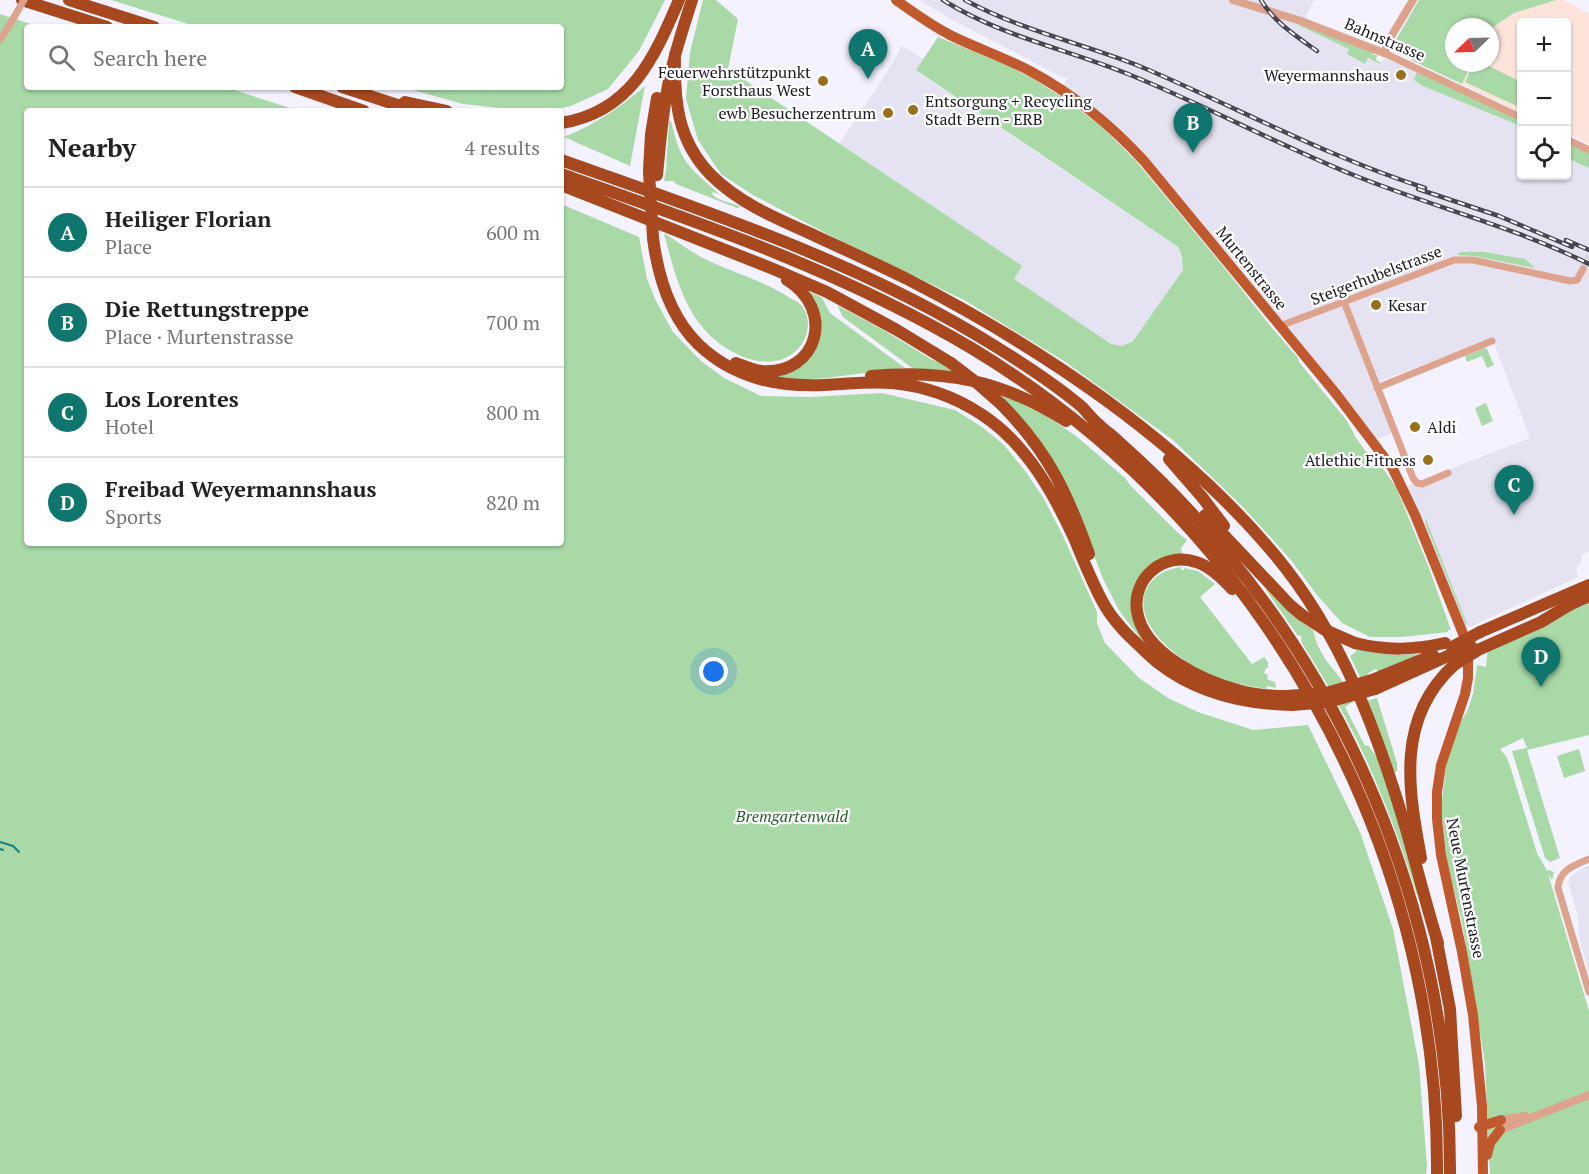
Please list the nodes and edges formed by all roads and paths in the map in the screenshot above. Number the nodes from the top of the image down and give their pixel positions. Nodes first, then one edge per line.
1 (23, 0) edge
2 (69, 0) edge
3 (679, 0) edge
4 (692, 0) edge
5 (896, 0) edge
6 (1233, 0) edge
7 (1413, 0) edge
8 (1257, 4) edge
9 (98, 24) edge
10 (145, 24) edge
11 (0, 40) edge
12 (1384, 52) junction
13 (675, 54) junction
14 (304, 90) edge
15 (351, 90) edge
16 (375, 98) junction
17 (355, 108) edge
18 (407, 108) edge
19 (435, 108) edge
20 (1517, 116) edge
21 (564, 122) edge
22 (1571, 141) edge
23 (1589, 150) edge
24 (564, 161) edge
25 (653, 173) junction
26 (564, 175) edge
27 (564, 186) edge
28 (657, 240) junction
29 (747, 258) junction
30 (1583, 269) dead end
31 (1344, 302) junction
32 (1280, 326) junction
33 (1492, 341) dead end
34 (1074, 379) junction
35 (794, 384) junction
36 (1377, 388) junction
37 (1084, 409) junction
38 (1134, 472) junction
39 (1448, 473) dead end
40 (1251, 564) junction
41 (1589, 585) edge
42 (1589, 596) edge
43 (1131, 638) junction
44 (1279, 644) junction
45 (1449, 653) junction
46 (1468, 658) joint
47 (1290, 701) junction
48 (1589, 859) edge
49 (1438, 943) junction
50 (1589, 992) edge
51 (1476, 1055) junction
52 (1589, 1095) edge
53 (1482, 1106) junction
54 (1500, 1125) junction
55 (1481, 1128) junction
56 (1437, 1174) edge
57 (1450, 1174) edge
58 (1456, 1174) edge
59 (1481, 1174) edge

1 - 9 highway
1 - 11 street, bridge
2 - 10 highway
3 - 21 highway
3 - 25 highway
4 - 13 highway
5 - 32 main road, Murtenstrasse
6 - 8 street, Bahnstrasse
7 - 12 street
8 - 12 street, Bahnstrasse
12 - 20 street, Bahnstrasse
13 - 25 highway
13 - 34 highway
14 - 17 highway
15 - 16 highway
16 - 18 highway
16 - 19 highway
22 - 23 street
24 - 37 highway
25 - 28 highway
26 - 38 highway
27 - 29 highway
28 - 29 highway
28 - 35 highway
29 - 43 highway, bridge
30 - 31 street, Steigerhubelstrasse
31 - 32 street, Steigerhubelstrasse
31 - 36 street
32 - 46 main road, Murtenstrasse
33 - 36 street
34 - 40 highway
34 - 49 highway
35 - 38 highway
35 - 43 highway
36 - 39 street
37 - 40 highway
37 - 57 highway
38 - 44 highway
40 - 45 highway, bridge
41 - 45 highway, bridge
42 - 45 highway, bridge
43 - 47 highway
44 - 47 highway
44 - 56 highway
45 - 47 highway, bridge
45 - 49 highway
46 - 51 main road, Neue Murtenstrasse
48 - 50 street
49 - 58 highway
51 - 53 main road, Neue Murtenstrasse
51 - 55 main road, Neue Murtenstrasse
52 - 54 street
53 - 54 main road
53 - 55 main road, Neue Murtenstrasse
54 - 55 main road
54 - 59 main road
55 - 59 main road, Neue Murtenstrasse

